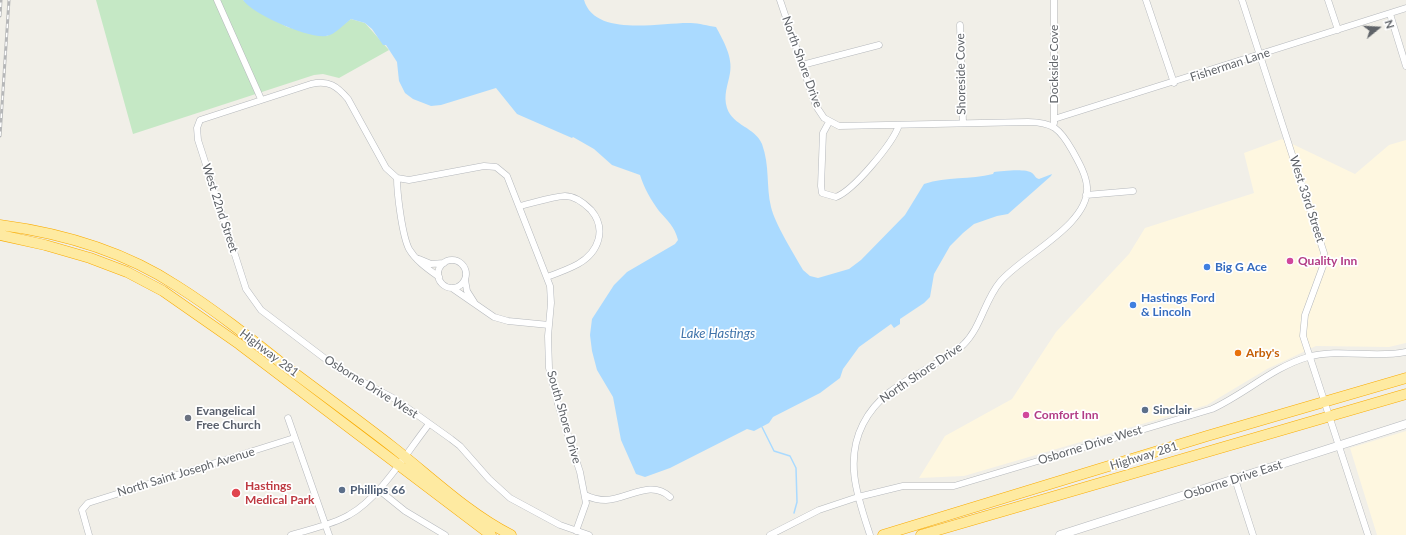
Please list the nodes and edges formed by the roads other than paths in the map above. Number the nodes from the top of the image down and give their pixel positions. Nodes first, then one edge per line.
1 (217, 0) edge
2 (780, 0) edge
3 (1054, 0) edge
4 (1146, 0) edge
5 (1242, 0) edge
6 (1328, 0) edge
7 (1406, 8) edge
8 (1390, 14) junction
9 (960, 25) dead end
10 (1338, 30) junction
11 (879, 45) dead end
12 (1261, 55) junction
13 (802, 64) junction
14 (1406, 66) edge
15 (1174, 83) junction
16 (261, 99) junction
17 (1054, 120) junction
18 (829, 122) junction
19 (962, 123) junction
20 (900, 125) junction
21 (1054, 127) junction
22 (397, 178) junction
23 (1133, 191) dead end
24 (1086, 195) junction
25 (520, 206) junction
26 (0, 226) edge
27 (0, 235) edge
28 (417, 259) junction
29 (444, 263) junction
30 (439, 277) junction
31 (548, 277) junction
32 (242, 278) joint
33 (465, 280) junction
34 (452, 288) junction
35 (474, 302) junction
36 (549, 325) junction
37 (1406, 352) edge
38 (1309, 357) junction
39 (1406, 378) edge
40 (1406, 394) edge
41 (1325, 402) junction
42 (1330, 416) junction
43 (288, 418) dead end
44 (430, 424) junction
45 (1406, 424) edge
46 (294, 438) junction
47 (1339, 445) junction
48 (401, 460) junction
49 (1235, 479) junction
50 (379, 490) junction
51 (585, 495) junction
52 (670, 497) dead end
53 (858, 497) junction
54 (325, 524) junction
55 (576, 531) junction
56 (89, 535) edge
57 (291, 535) edge
58 (329, 535) edge
59 (445, 535) edge
60 (491, 535) edge
61 (511, 535) edge
62 (589, 535) edge
63 (770, 535) edge
64 (870, 535) edge
65 (883, 535) edge
66 (921, 535) edge
67 (1060, 535) edge
68 (1253, 535) edge
69 (1368, 535) edge

1 - 16 street
2 - 13 street, North Shore Drive
3 - 17 street, Dockside Cove
4 - 15 street
5 - 12 street, West 33rd Street
6 - 10 street
7 - 8 street, Fisherman Lane
8 - 10 street, Fisherman Lane
8 - 14 street
9 - 19 street, Shoreside Cove
10 - 12 street, Fisherman Lane
11 - 13 street
12 - 15 street, Fisherman Lane
12 - 38 street, West 33rd Street
13 - 18 street, North Shore Drive
15 - 17 street, Fisherman Lane
16 - 22 street
16 - 32 street, West 22nd Street
17 - 21 street, Dockside Cove
18 - 20 street, North Shore Drive
18 - 20 street, North Shore Drive
19 - 20 street, North Shore Drive
19 - 21 street, North Shore Drive
21 - 24 street
22 - 25 street, South Shore Drive
22 - 28 street
23 - 24 street
24 - 53 street, North Shore Drive
25 - 31 street, South Shore Drive
25 - 31 street
26 - 48 highway, Highway 281
27 - 48 highway, Highway 281
28 - 29 street
28 - 30 street
29 - 30 street
29 - 33 street
30 - 34 street
31 - 36 street, South Shore Drive
32 - 44 street, Osborne Drive West
33 - 34 street
33 - 35 street
34 - 35 street
35 - 36 street
36 - 51 street, South Shore Drive
37 - 38 street, Osborne Drive West
38 - 41 street, West 33rd Street
38 - 53 street, Osborne Drive West
39 - 41 highway, Highway 281
40 - 42 highway, Highway 281
41 - 42 street, West 33rd Street
41 - 65 highway, Highway 281
42 - 47 street, West 33rd Street
42 - 66 highway, Highway 281
43 - 46 street
44 - 48 street
44 - 55 street, Osborne Drive West
45 - 47 street, Osborne Drive East
46 - 54 street
46 - 56 street, North Saint Joseph Avenue
47 - 49 street, Osborne Drive East
47 - 69 street, West 33rd Street
48 - 50 street
48 - 60 highway, Highway 281
48 - 61 highway, Highway 281
49 - 67 street, Osborne Drive East
49 - 68 street
50 - 54 street
50 - 59 street
51 - 52 street
51 - 55 street, South Shore Drive
53 - 63 street, Osborne Drive West
53 - 64 street, North Shore Drive
54 - 57 street
54 - 58 street
55 - 62 street, Osborne Drive West

